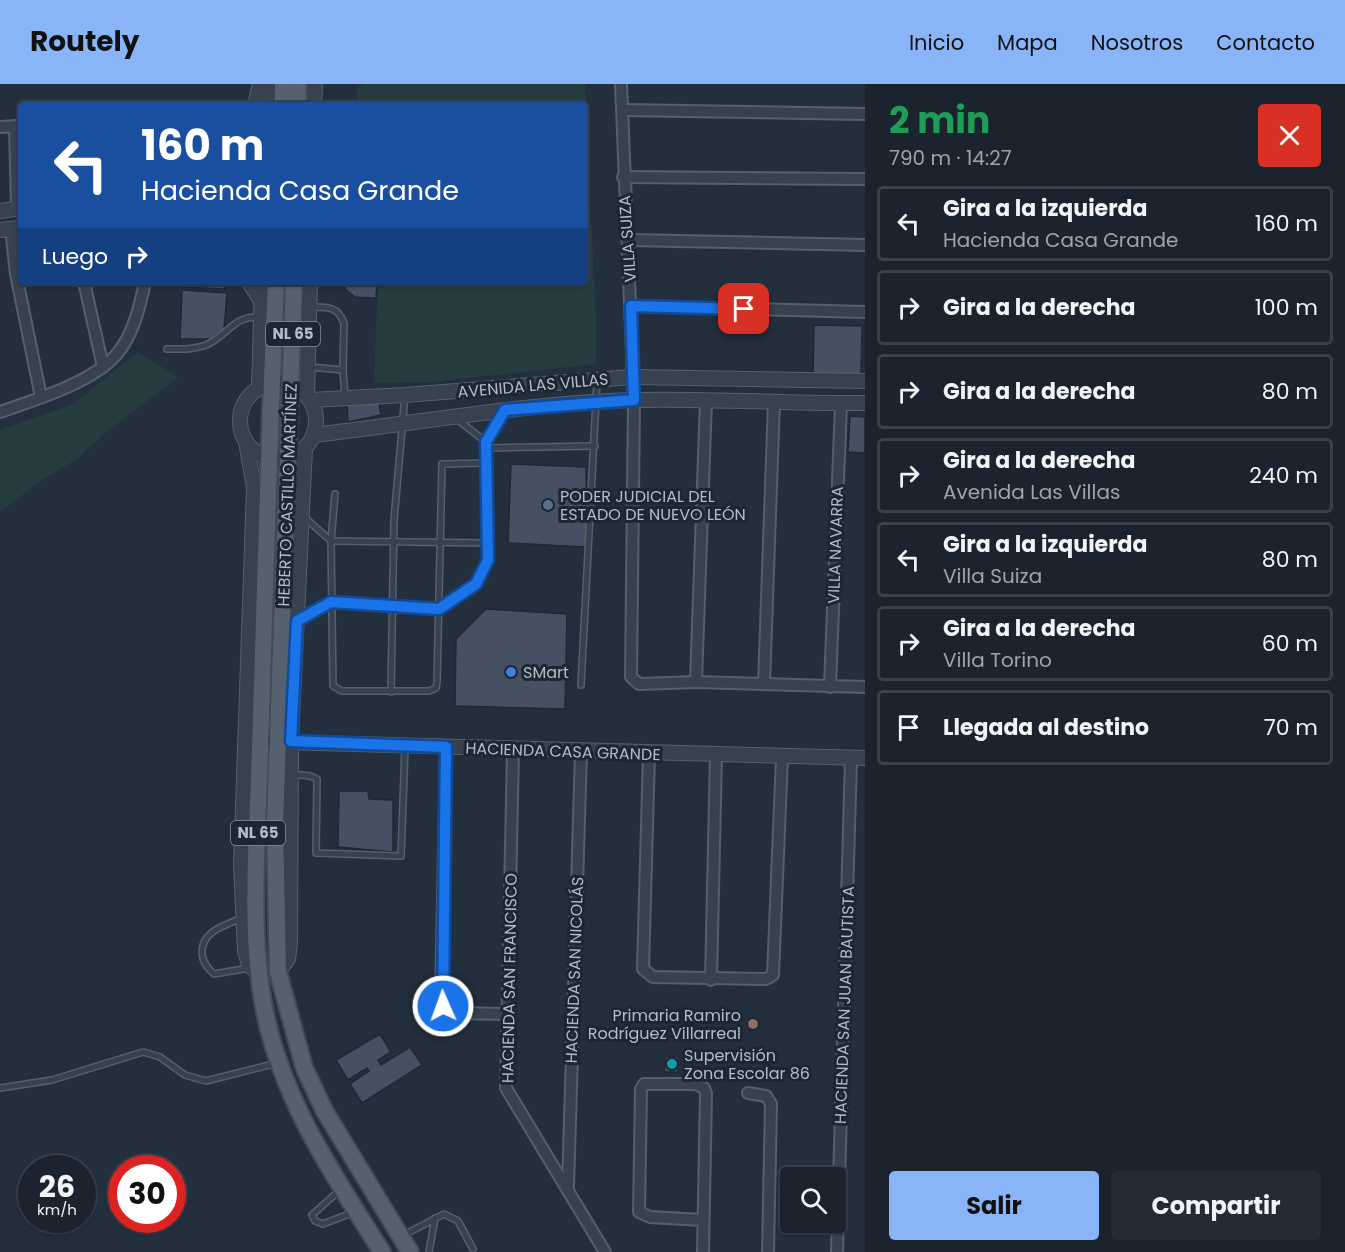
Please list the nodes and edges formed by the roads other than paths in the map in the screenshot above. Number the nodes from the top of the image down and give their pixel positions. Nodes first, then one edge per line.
1 (260, 84) edge
2 (268, 84) edge
3 (283, 84) edge
4 (298, 84) edge
5 (315, 84) edge
6 (621, 84) edge
7 (257, 102) edge
8 (259, 102) edge
9 (283, 102) edge
10 (297, 102) edge
11 (314, 102) edge
12 (622, 110) junction
13 (865, 114) edge
14 (18, 126) edge
15 (0, 127) edge
16 (624, 177) junction
17 (865, 179) edge
18 (18, 209) edge
19 (0, 211) edge
20 (11, 229) edge
21 (628, 240) junction
22 (865, 245) edge
23 (18, 284) edge
24 (18, 285) edge
25 (85, 285) edge
26 (145, 285) edge
27 (251, 285) edge
28 (262, 285) edge
29 (276, 285) edge
30 (294, 285) edge
31 (310, 285) edge
32 (262, 303) junction
33 (631, 306) junction
34 (310, 307) junction
35 (865, 312) edge
36 (262, 318) junction
37 (167, 349) dead end
38 (103, 367) junction
39 (308, 367) junction
40 (343, 370) junction
41 (632, 377) junction
42 (597, 379) junction
43 (865, 381) edge
44 (265, 386) junction
45 (292, 386) junction
46 (405, 395) junction
47 (41, 397) junction
48 (308, 397) junction
49 (345, 398) junction
50 (634, 400) junction
51 (706, 400) junction
52 (597, 402) junction
53 (774, 402) junction
54 (865, 403) edge
55 (841, 404) junction
56 (505, 410) junction
57 (0, 412) edge
58 (452, 415) junction
59 (401, 423) junction
60 (313, 435) junction
61 (246, 442) junction
62 (486, 445) junction
63 (595, 446) junction
64 (304, 448) junction
65 (289, 457) junction
66 (268, 458) junction
67 (486, 463) junction
68 (335, 494) dead end
69 (302, 515) junction
70 (331, 541) junction
71 (394, 541) junction
72 (440, 543) junction
73 (487, 543) junction
74 (331, 602) junction
75 (394, 608) junction
76 (439, 609) junction
77 (297, 621) junction
78 (696, 682) junction
79 (764, 684) junction
80 (581, 685) dead end
81 (830, 687) junction
82 (865, 687) edge
83 (391, 693) junction
84 (269, 741) junction
85 (405, 746) junction
86 (446, 747) junction
87 (513, 750) junction
88 (581, 752) junction
89 (649, 754) junction
90 (716, 755) junction
91 (782, 757) junction
92 (858, 758) edge
93 (290, 774) junction
94 (244, 917) junction
95 (256, 972) junction
96 (278, 972) junction
97 (711, 980) junction
98 (508, 1014) junction
99 (279, 1063) junction
100 (0, 1089) edge
101 (747, 1093) dead end
102 (342, 1188) junction
103 (567, 1188) junction
104 (356, 1211) junction
105 (435, 1218) junction
106 (704, 1220) junction
107 (401, 1237) junction
108 (473, 1249) dead end
109 (382, 1252) edge
110 (410, 1252) edge
111 (429, 1252) edge
112 (605, 1252) edge
113 (703, 1252) edge
114 (768, 1252) edge
115 (837, 1252) edge

1 - 7 street
2 - 8 street
3 - 9 main road
4 - 10 main road
5 - 11 street
6 - 12 street, VILLA SUIZA
12 - 13 street
12 - 16 street, VILLA SUIZA
14 - 15 street
16 - 17 street
16 - 21 street, VILLA SUIZA
18 - 19 street
20 - 23 street
21 - 22 street
21 - 33 street, VILLA SUIZA
24 - 47 street
25 - 38 street
26 - 38 street
27 - 32 street
28 - 32 street
29 - 44 main road, HEBERTO CASTILLO MARTÍNEZ / NL 65
30 - 45 main road, HEBERTO CASTILLO MARTÍNEZ / NL 65
31 - 34 street
32 - 36 street
33 - 35 street
33 - 41 street, VILLA SUIZA
34 - 39 street
34 - 40 lane
36 - 37 lane
36 - 44 street
38 - 47 street
39 - 40 lane
39 - 48 street
40 - 49 lane
41 - 42 street, AVENIDA LAS VILLAS
41 - 43 street, AVENIDA LAS VILLAS
41 - 50 street, VILLA SUIZA
42 - 46 street, AVENIDA LAS VILLAS
42 - 52 lane
44 - 45 street
44 - 61 street
44 - 66 main road, HEBERTO CASTILLO MARTÍNEZ / NL 65
45 - 48 street
45 - 65 main road, HEBERTO CASTILLO MARTÍNEZ / NL 65
46 - 49 street, AVENIDA LAS VILLAS
46 - 59 lane
47 - 57 street
48 - 49 street, AVENIDA LAS VILLAS
48 - 60 street
50 - 51 street, AVENIDA LAS VILLAS
50 - 52 street, AVENIDA LAS VILLAS
50 - 78 street, VILLA SUIZA
51 - 53 street, AVENIDA LAS VILLAS
51 - 78 street
52 - 56 street, AVENIDA LAS VILLAS
52 - 63 lane
53 - 55 street, AVENIDA LAS VILLAS
53 - 79 street
54 - 55 street, AVENIDA LAS VILLAS
55 - 81 street, VILLA NAVARRA
56 - 58 street, AVENIDA LAS VILLAS
56 - 62 lane
58 - 59 street, AVENIDA LAS VILLAS
58 - 62 lane
59 - 60 street, AVENIDA LAS VILLAS
59 - 71 lane
60 - 64 street
61 - 66 street
61 - 84 street
62 - 63 lane
62 - 67 lane
63 - 80 lane
64 - 65 street
64 - 69 street
65 - 66 street
65 - 84 main road, HEBERTO CASTILLO MARTÍNEZ / NL 65
66 - 84 main road, HEBERTO CASTILLO MARTÍNEZ / NL 65
67 - 72 lane
67 - 73 lane
68 - 70 lane
69 - 70 lane
69 - 77 street
70 - 71 lane
70 - 74 lane
71 - 72 lane
71 - 75 lane
72 - 73 lane
72 - 76 lane
73 - 76 lane
74 - 75 lane
74 - 77 lane
74 - 83 lane
75 - 76 lane
75 - 83 lane
76 - 83 lane
77 - 84 street
78 - 79 street
79 - 81 street
81 - 82 street
84 - 85 street, HACIENDA CASA GRANDE
84 - 93 street
84 - 94 street
84 - 95 main road, HEBERTO CASTILLO MARTÍNEZ / NL 65
84 - 96 main road, HEBERTO CASTILLO MARTÍNEZ / NL 65
85 - 86 street, HACIENDA CASA GRANDE
85 - 93 lane
86 - 87 street, HACIENDA CASA GRANDE
86 - 98 street
87 - 88 street, HACIENDA CASA GRANDE
87 - 98 street, HACIENDA SAN FRANCISCO
88 - 89 street, HACIENDA CASA GRANDE
88 - 103 street, HACIENDA SAN NICOLÁS
89 - 90 street, HACIENDA CASA GRANDE
89 - 97 street
90 - 91 street, HACIENDA CASA GRANDE
90 - 97 street
91 - 92 street, HACIENDA CASA GRANDE
91 - 97 street
92 - 115 street, HACIENDA SAN JUAN BAUTISTA
93 - 96 street
94 - 95 street
94 - 95 lane
95 - 96 main road
95 - 99 main road, HEBERTO CASTILLO MARTÍNEZ / NL 65
96 - 107 main road, HEBERTO CASTILLO MARTÍNEZ / NL 65
98 - 103 street, HACIENDA SAN FRANCISCO
99 - 100 lane
99 - 102 main road, HEBERTO CASTILLO MARTÍNEZ / NL 65
101 - 114 street
102 - 104 main road, HEBERTO CASTILLO MARTÍNEZ / NL 65
102 - 104 lane
103 - 112 street, HACIENDA SAN FRANCISCO
104 - 109 main road, HEBERTO CASTILLO MARTÍNEZ / NL 65
105 - 107 lane
105 - 108 lane
105 - 111 lane
106 - 106 street
106 - 113 street
107 - 110 main road, HEBERTO CASTILLO MARTÍNEZ / NL 65

